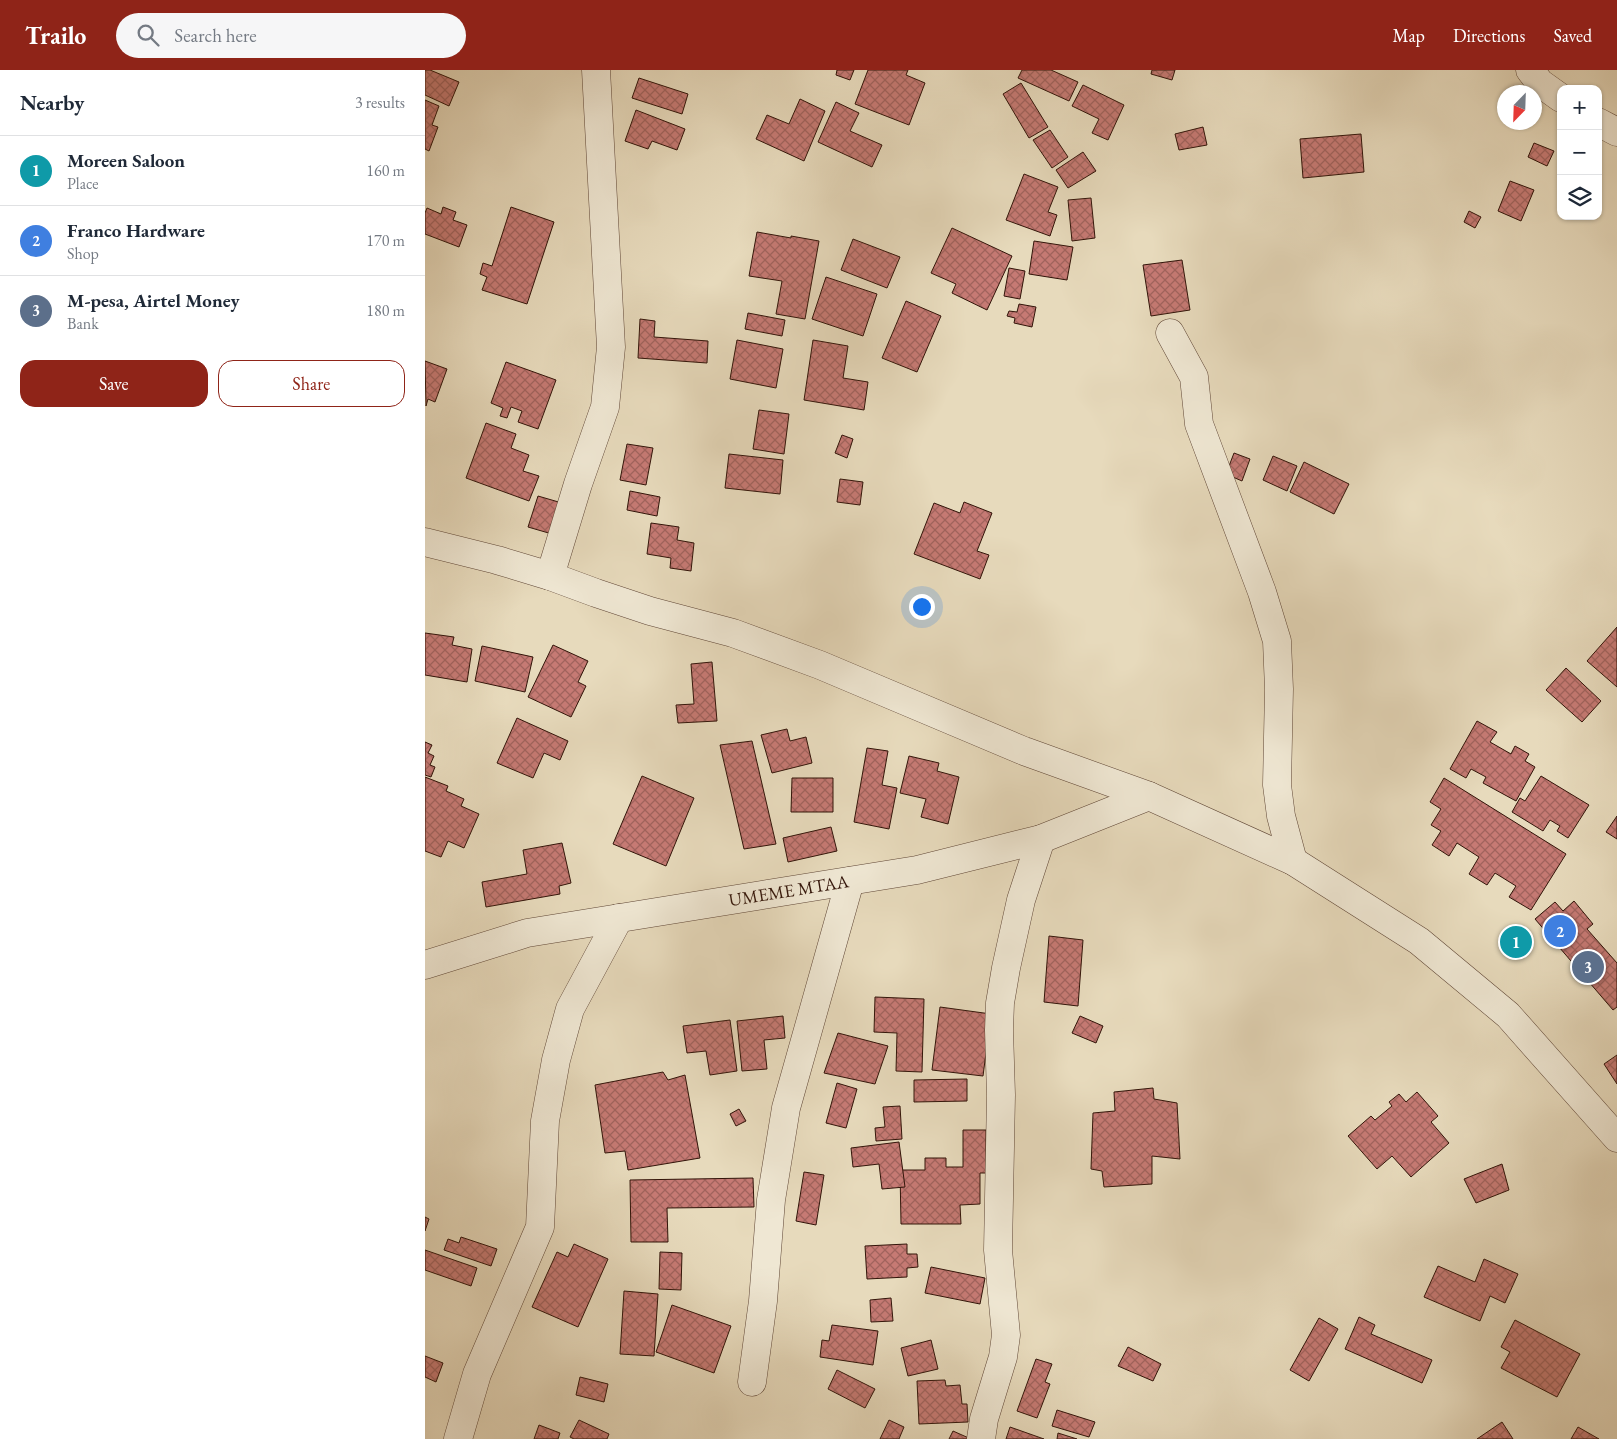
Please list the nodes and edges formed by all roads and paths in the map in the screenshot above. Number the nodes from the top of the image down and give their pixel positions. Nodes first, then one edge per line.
1 (596, 70) edge
2 (1530, 70) edge
3 (1557, 95) edge
4 (1602, 124) edge
5 (1617, 132) edge
6 (1170, 333) dead end
7 (425, 542) edge
8 (550, 576) junction
9 (1149, 796) junction
10 (1041, 840) junction
11 (1293, 861) junction
12 (851, 881) junction
13 (619, 918) junction
14 (425, 965) edge
15 (1617, 1138) edge
16 (751, 1382) dead end
17 (458, 1439) edge
18 (981, 1439) edge

1 - 8 street
2 - 3 street
4 - 5 street
6 - 11 street
7 - 8 street
8 - 9 street
9 - 10 street, UMEME MTAA
9 - 11 street
10 - 12 street, UMEME MTAA
10 - 18 street
11 - 15 street
12 - 13 street, UMEME MTAA
12 - 16 street
13 - 14 street, UMEME MTAA
13 - 17 street

